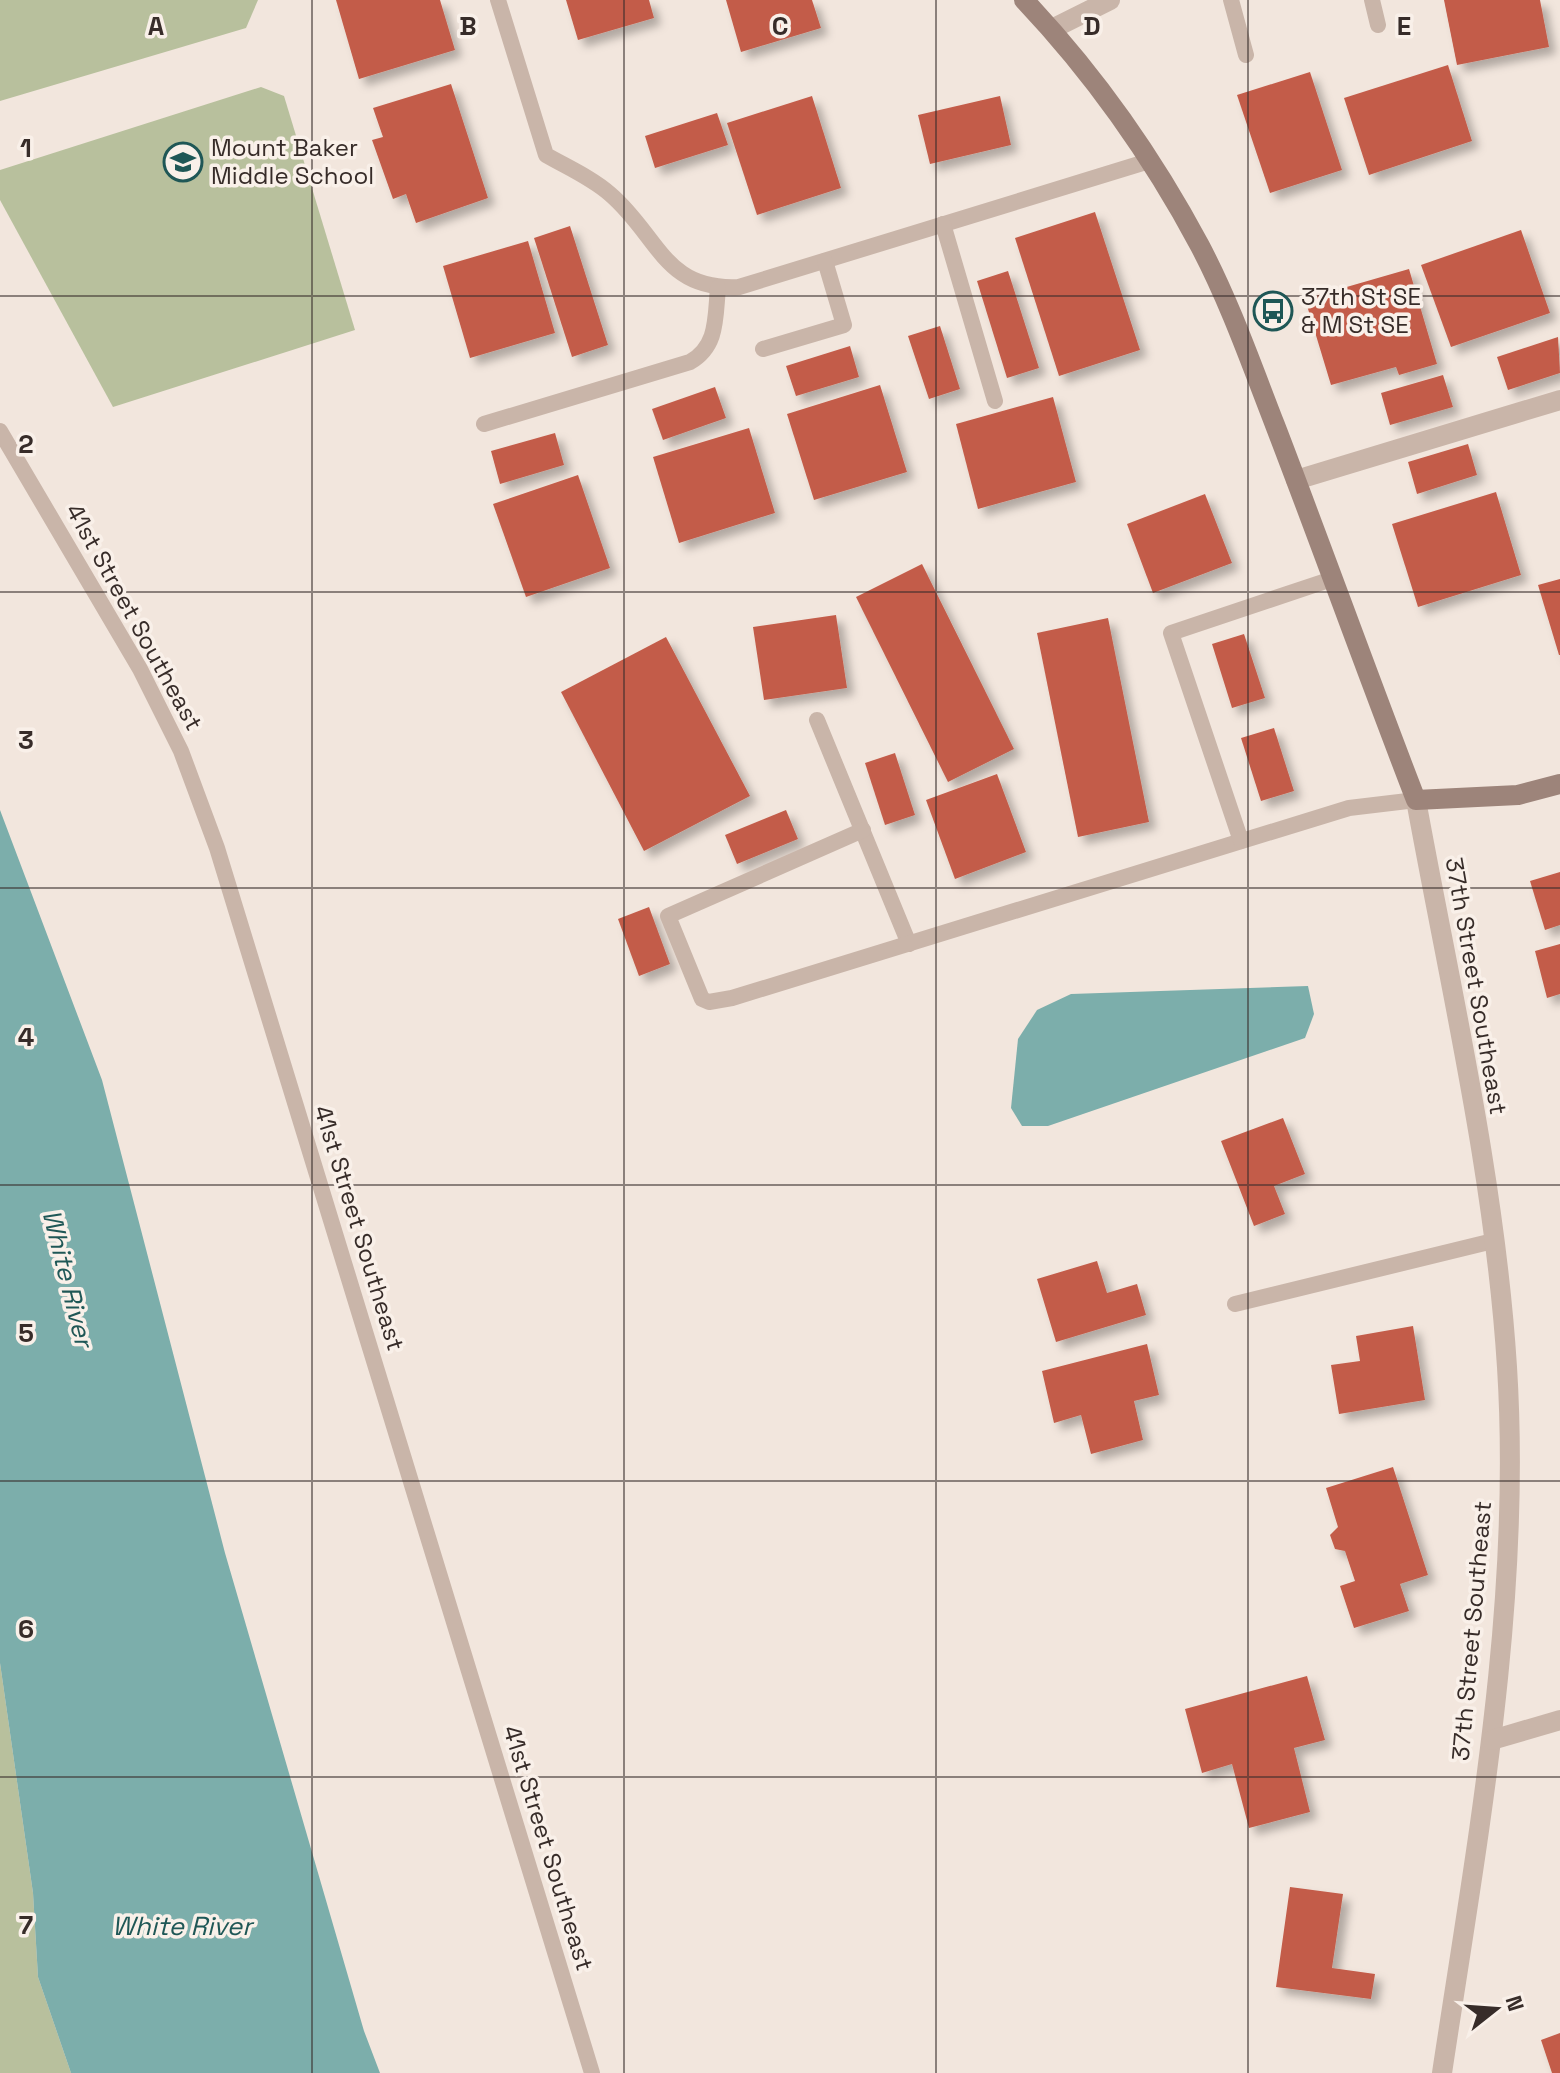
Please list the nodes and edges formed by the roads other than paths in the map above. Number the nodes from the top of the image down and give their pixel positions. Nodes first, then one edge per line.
1 (498, 0) edge
2 (1024, 0) edge
3 (1110, 0) edge
4 (1231, 0) edge
5 (1372, 0) edge
6 (1378, 25) dead end
7 (1052, 29) junction
8 (1246, 55) dead end
9 (1149, 161) junction
10 (943, 224) junction
11 (825, 261) junction
12 (718, 288) junction
13 (763, 349) dead end
14 (1560, 400) edge
15 (995, 401) dead end
16 (484, 424) dead end
17 (0, 431) edge
18 (1296, 480) junction
19 (1332, 579) junction
20 (817, 720) dead end
21 (1560, 784) edge
22 (1416, 800) junction
23 (863, 830) junction
24 (1241, 841) junction
25 (909, 944) junction
26 (1493, 1241) junction
27 (1235, 1304) dead end
28 (1560, 1720) edge
29 (1492, 1740) junction
30 (592, 2073) edge
31 (1442, 2073) edge

1 - 12 lane
2 - 7 street, 37th Street Southeast
3 - 7 street
4 - 8 lane
5 - 6 lane
7 - 9 street, 37th Street Southeast
9 - 10 lane
9 - 18 street, 37th Street Southeast
10 - 11 lane
10 - 15 lane
11 - 12 lane
11 - 13 lane
12 - 16 lane
14 - 18 street
17 - 30 lane, 41st Street Southeast
18 - 19 street, 37th Street Southeast
19 - 22 street, 37th Street Southeast
19 - 24 lane
20 - 23 lane
21 - 22 street
22 - 24 lane
22 - 26 street, 37th Street Southeast
23 - 25 lane
23 - 25 lane
24 - 25 lane
26 - 27 lane
26 - 29 street, 37th Street Southeast
28 - 29 street
29 - 31 street, 37th Street Southeast

